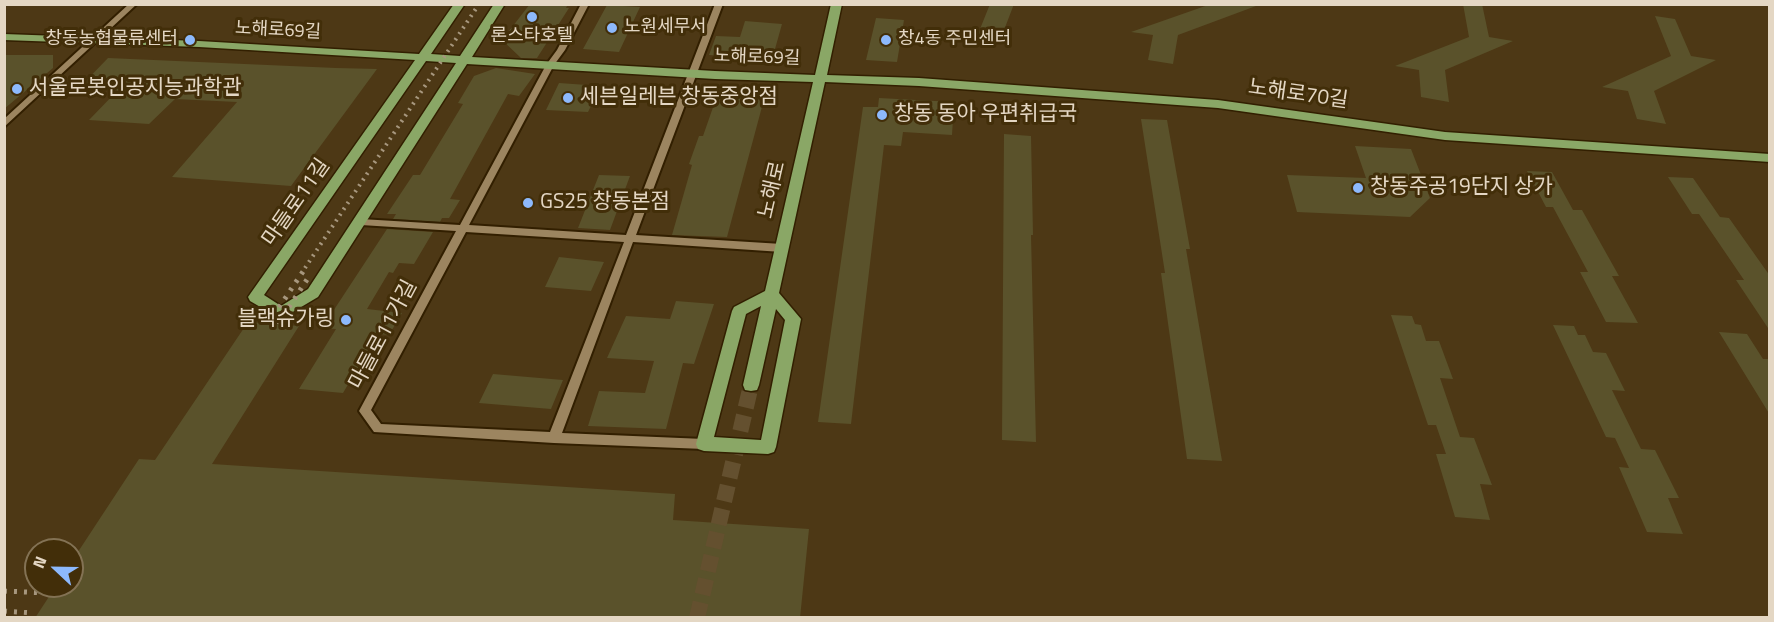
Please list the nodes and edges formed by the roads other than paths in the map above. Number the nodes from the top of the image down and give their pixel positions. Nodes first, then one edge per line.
1 (134, 4) edge
2 (460, 4) edge
3 (500, 4) edge
4 (585, 4) edge
5 (718, 4) edge
6 (837, 4) edge
7 (4, 37) edge
8 (95, 40) junction
9 (423, 58) junction
10 (465, 60) junction
11 (549, 65) junction
12 (693, 74) junction
13 (820, 78) junction
14 (4, 124) edge
15 (1770, 158) edge
16 (361, 222) junction
17 (462, 228) junction
18 (630, 239) junction
19 (782, 248) junction
20 (771, 294) junction
21 (751, 385) tunnel mouth
22 (554, 438) junction
23 (704, 444) junction

1 - 8 street
2 - 9 main road, 마들로11길
3 - 10 main road, 마들로11길
4 - 11 street
5 - 12 street, 노해로69길
6 - 13 main road, 노해로
7 - 8 main road, 노해로69길
8 - 9 main road, 노해로69길
8 - 14 street
9 - 10 main road, 노해로69길
9 - 16 main road, 마들로11길
10 - 11 main road, 노해로69길
10 - 16 main road, 마들로11길
11 - 12 main road, 노해로69길
11 - 17 street
12 - 13 main road, 노해로69길
12 - 18 street, 노해로69길
13 - 15 main road, 노해로70길
13 - 19 main road, 노해로
16 - 17 street
17 - 18 street
17 - 22 street, 마들로11가길
18 - 19 street
18 - 22 street
19 - 20 main road, 노해로
20 - 21 main road, 노해로
20 - 23 main road
20 - 23 main road
22 - 23 street, 마들로11가길

